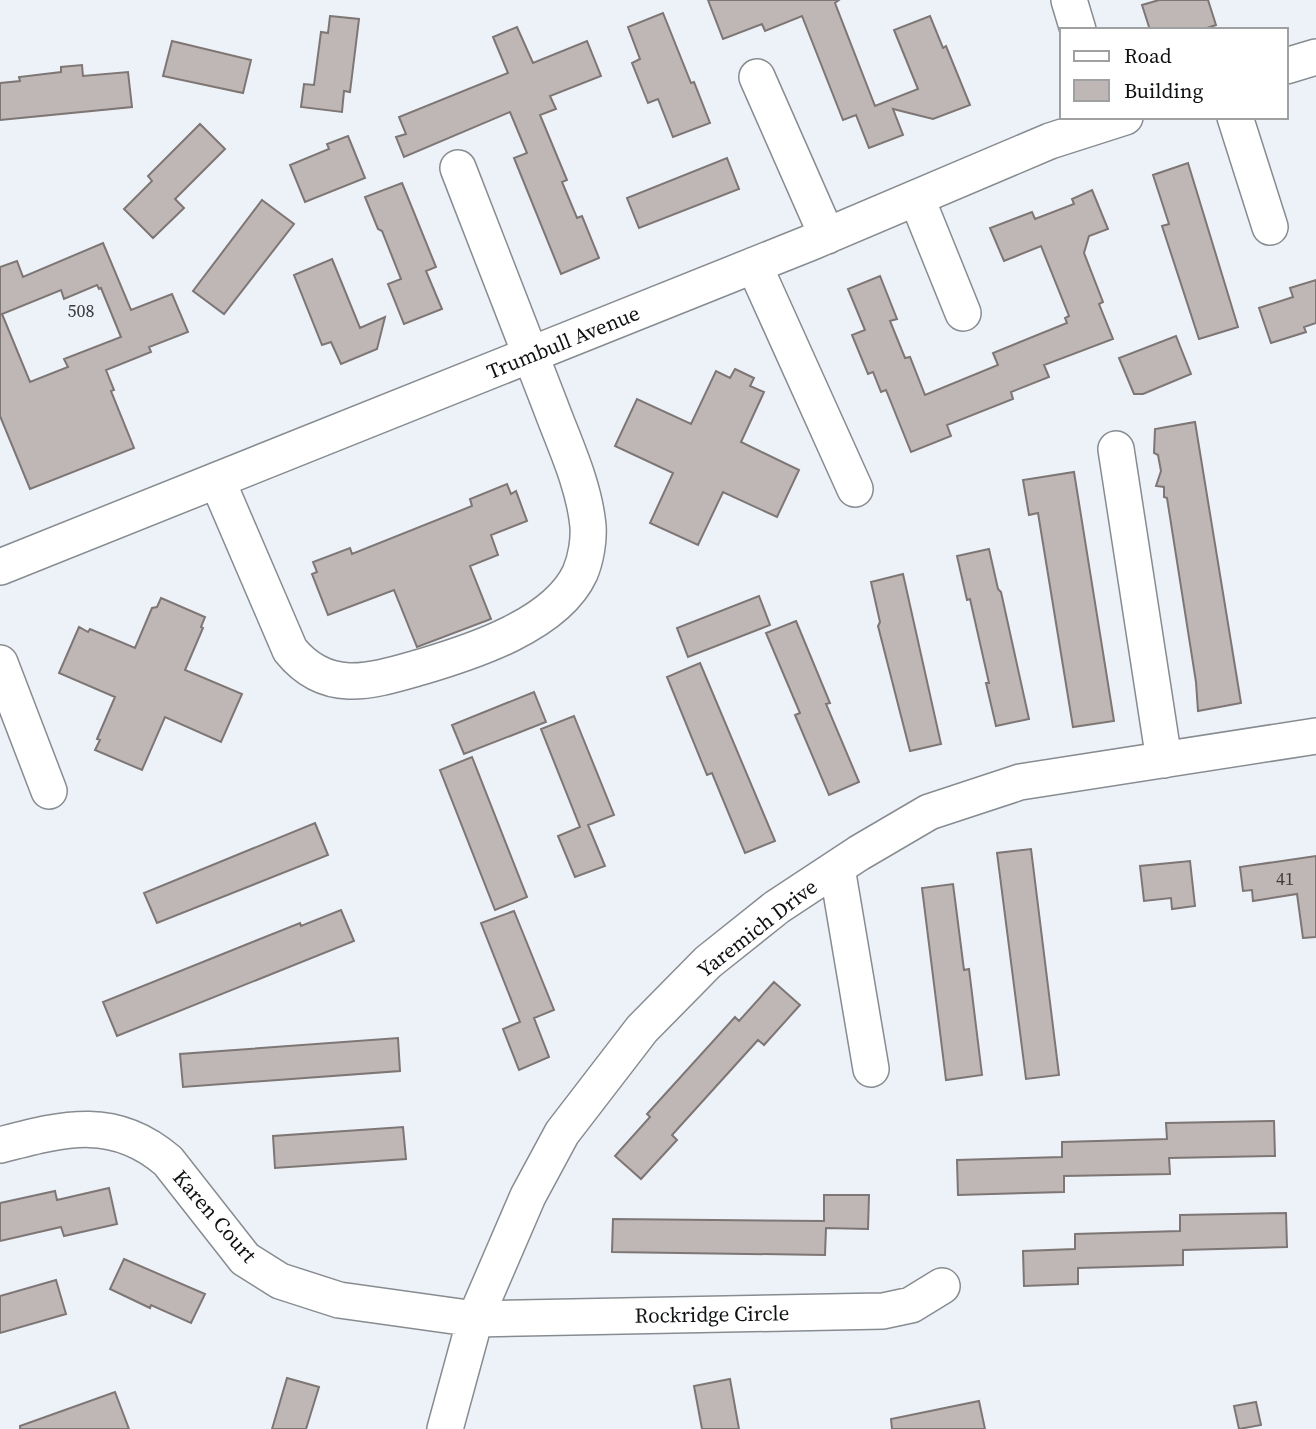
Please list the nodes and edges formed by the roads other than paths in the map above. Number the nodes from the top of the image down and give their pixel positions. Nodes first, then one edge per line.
1 (1069, 0) edge
2 (1077, 28) edge
3 (1316, 57) edge
4 (1288, 65) edge
5 (757, 77) dead end
6 (1111, 119) edge
7 (1236, 119) edge
8 (458, 168) dead end
9 (917, 199) junction
10 (1270, 227) dead end
11 (827, 236) junction
12 (754, 265) junction
13 (963, 313) dead end
14 (531, 355) junction
15 (1116, 449) dead end
16 (217, 480) junction
17 (855, 489) dead end
18 (0, 567) edge
19 (0, 663) edge
20 (1316, 736) edge
21 (1164, 760) junction
22 (49, 791) dead end
23 (836, 868) junction
24 (871, 1069) dead end
25 (0, 1146) edge
26 (942, 1286) dead end
27 (475, 1319) junction
28 (445, 1429) edge

1 - 2 street
3 - 4 street
5 - 11 street
6 - 9 street, Trumbull Avenue
7 - 10 street
8 - 14 street
9 - 11 street, Trumbull Avenue
9 - 13 street
11 - 12 street, Trumbull Avenue
12 - 14 street, Trumbull Avenue
12 - 17 street
14 - 16 street, Trumbull Avenue
14 - 16 street
15 - 21 street
16 - 18 street, Trumbull Avenue
19 - 22 street
20 - 21 street, Yaremich Drive
21 - 23 street, Yaremich Drive
23 - 24 street
23 - 27 street, Yaremich Drive
25 - 27 street, Karen Court
26 - 27 street, Rockridge Circle
27 - 28 street, Yaremich Drive

